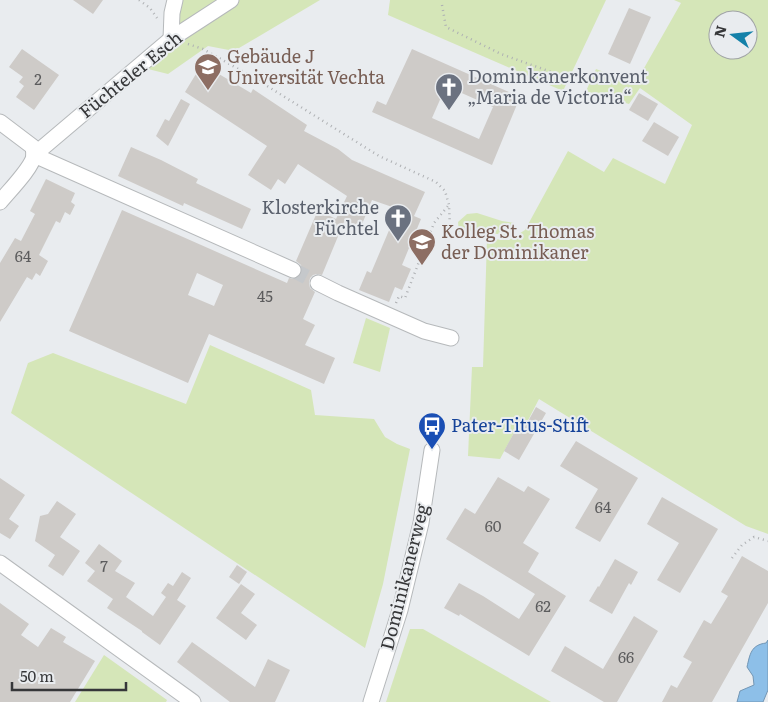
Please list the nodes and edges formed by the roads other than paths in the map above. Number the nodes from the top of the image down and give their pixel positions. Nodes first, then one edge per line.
1 (175, 0) edge
2 (231, 0) edge
3 (171, 39) junction
4 (0, 122) edge
5 (34, 155) junction
6 (0, 202) edge
7 (292, 270) tunnel mouth
8 (318, 283) tunnel mouth
9 (451, 338) dead end
10 (432, 450) dead end
11 (0, 563) edge
12 (193, 702) edge
13 (371, 702) edge

1 - 3 street
2 - 3 street, Füchteler Esch
3 - 5 street, Füchteler Esch
4 - 5 street
5 - 6 street, Füchteler Esch
5 - 7 street
8 - 9 street
10 - 13 street, Dominikanerweg
11 - 12 street

